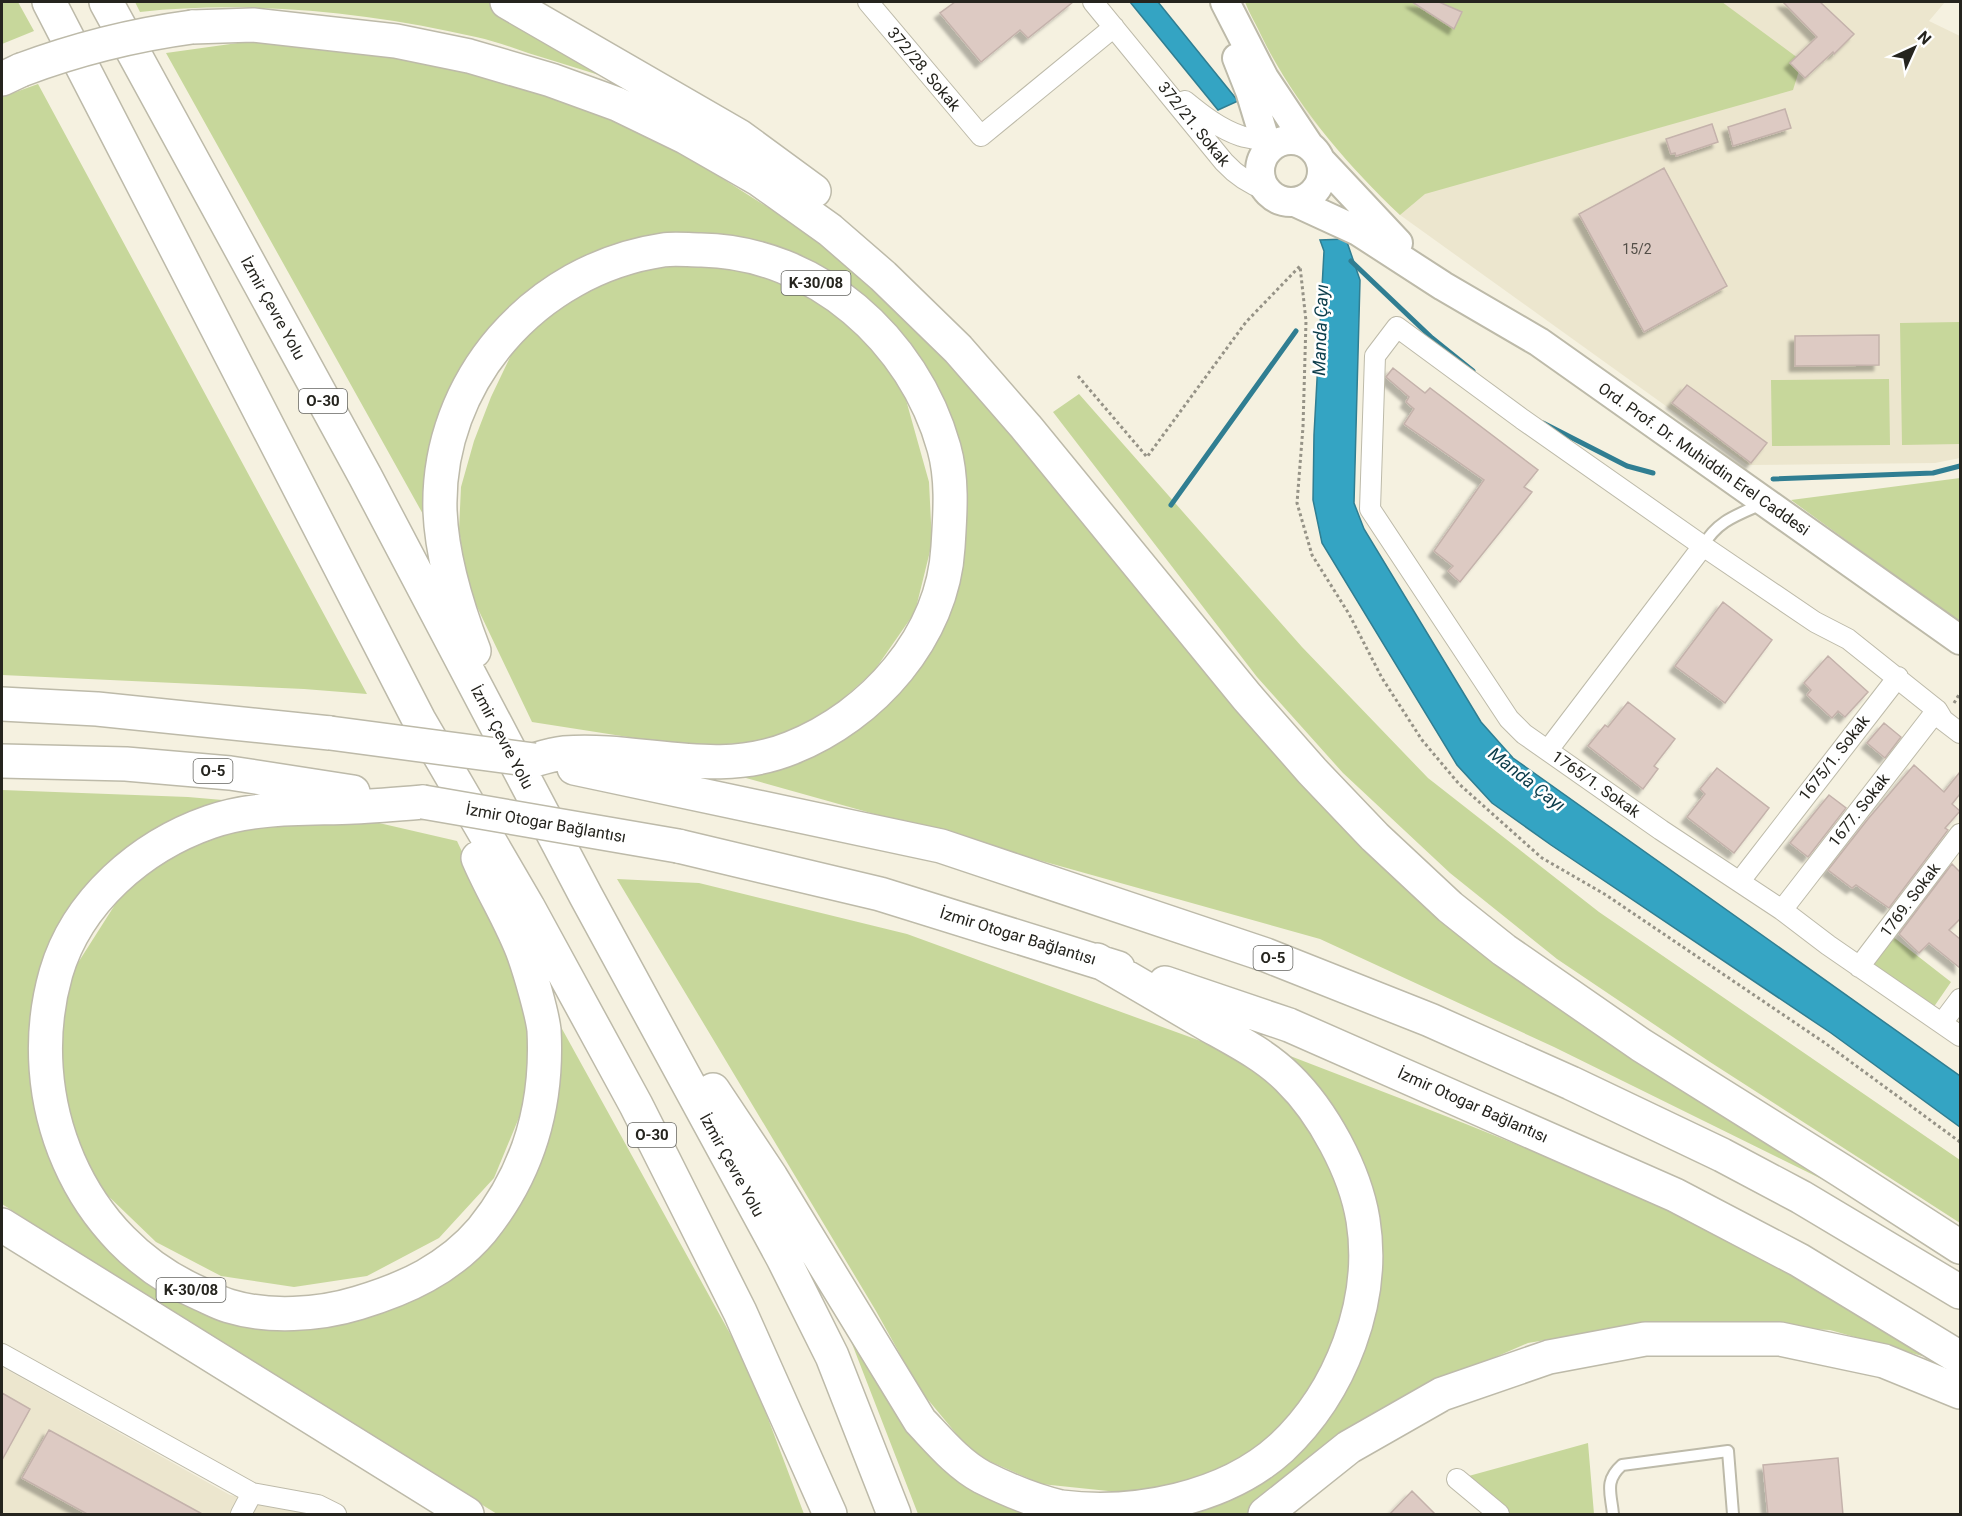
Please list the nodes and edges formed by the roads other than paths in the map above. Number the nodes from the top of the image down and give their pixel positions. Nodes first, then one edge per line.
1 (49, 2) edge
2 (106, 2) edge
3 (507, 2) edge
4 (868, 2) edge
5 (1094, 2) edge
6 (1217, 2) edge
7 (1225, 2) edge
8 (1114, 27) junction
9 (11, 74) edge
10 (1153, 74) junction
11 (1269, 144) junction
12 (1314, 153) junction
13 (1266, 190) junction
14 (1295, 202) junction
15 (1443, 286) junction
16 (958, 349) junction
17 (1765, 503) junction
18 (1703, 546) junction
19 (1960, 640) edge
20 (1898, 677) junction
21 (2, 704) edge
22 (1937, 710) junction
23 (1960, 733) edge
24 (1548, 750) junction
25 (534, 760) junction
26 (2, 761) edge
27 (449, 769) junction
28 (423, 802) junction
29 (536, 803) junction
30 (1960, 834) edge
31 (1740, 880) junction
32 (586, 896) junction
33 (1782, 909) junction
34 (1097, 960) junction
35 (1858, 967) junction
36 (1960, 999) edge
37 (1942, 1023) junction
38 (1960, 1036) edge
39 (2, 1225) edge
40 (2, 1243) edge
41 (1960, 1248) edge
42 (1960, 1292) edge
43 (2, 1354) edge
44 (1960, 1358) edge
45 (254, 1381) junction
46 (1960, 1392) edge
47 (1457, 1479) dead end
48 (252, 1493) junction
49 (241, 1515) edge
50 (336, 1515) edge
51 (467, 1515) edge
52 (830, 1515) edge
53 (894, 1515) edge
54 (1265, 1515) edge
55 (1499, 1515) edge
56 (1613, 1515) edge
57 (1733, 1515) edge

1 - 27 highway, O-30
2 - 29 highway, İzmir Çevre Yolu / O-30
3 - 16 highway
4 - 8 street, 372/28. Sokak
5 - 8 street, 372/21. Sokak
6 - 11 main road
7 - 12 main road, Ord. Prof. Dr. Muhiddin Erel Caddesi
8 - 10 street, 372/21. Sokak
9 - 16 highway, bridge
10 - 11 street, 372/21. Sokak
10 - 13 street, 372/21. Sokak
11 - 12 main road
11 - 13 main road
12 - 14 main road
12 - 15 main road, Ord. Prof. Dr. Muhiddin Erel Caddesi
13 - 14 main road
14 - 15 main road, Ord. Prof. Dr. Muhiddin Erel Caddesi
15 - 17 main road, Ord. Prof. Dr. Muhiddin Erel Caddesi
16 - 41 highway
17 - 18 lane
17 - 19 main road, Ord. Prof. Dr. Muhiddin Erel Caddesi
18 - 20 street
18 - 24 street, 1765/1. Sokak
18 - 24 street
20 - 22 street
20 - 31 street, 1675/1. Sokak
21 - 25 highway, O-5, bridge
22 - 23 street
22 - 33 street, 1677. Sokak
24 - 31 street, 1765/1. Sokak
25 - 29 highway, K-30/08
25 - 42 highway, O-5
26 - 28 highway, İzmir Otogar Bağlantısı / O-5
27 - 28 highway, K-30/08
27 - 52 highway, O-30
28 - 34 highway, İzmir Otogar Bağlantısı / O-5, bridge
29 - 32 highway, İzmir Çevre Yolu / O-30
30 - 35 street, 1769. Sokak
31 - 33 street, 1765/1. Sokak
32 - 34 highway
32 - 53 highway, İzmir Çevre Yolu / O-30
33 - 35 street, 1765/1. Sokak
34 - 44 highway, İzmir Otogar Bağlantısı / O-5
35 - 37 street, 1765/1. Sokak
36 - 37 street
37 - 38 street, 1765/1. Sokak
39 - 45 highway, K-30/08
40 - 45 highway, K-30/08
43 - 48 street
45 - 51 highway, K-30/08
46 - 54 highway
47 - 55 street
48 - 49 street
48 - 50 street
56 - 57 lane

